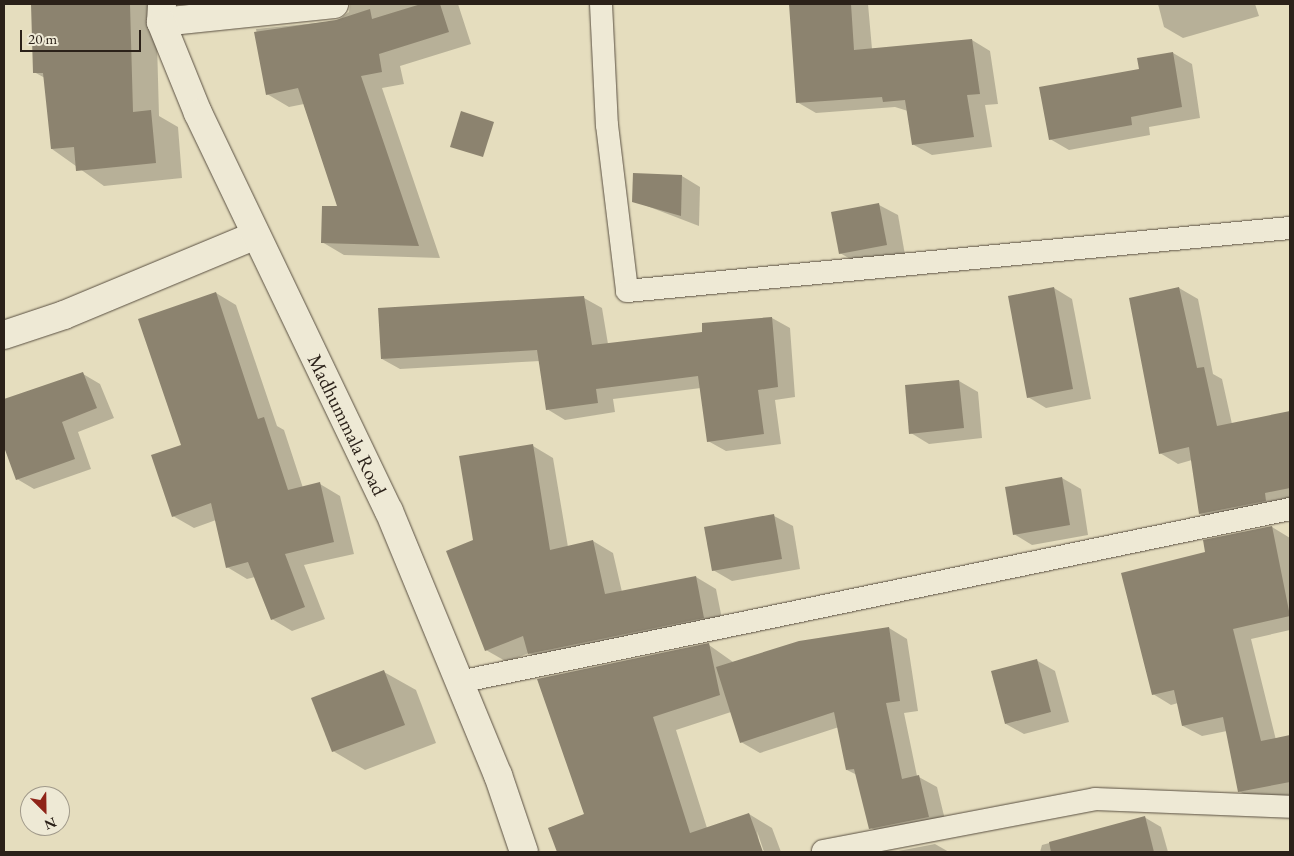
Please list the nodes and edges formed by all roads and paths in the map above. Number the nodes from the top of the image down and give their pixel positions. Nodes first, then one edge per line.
1 (334, 4) edge
2 (601, 4) edge
3 (161, 13) edge
4 (1290, 228) edge
5 (254, 236) junction
6 (4, 335) edge
7 (1290, 509) edge
8 (459, 682) junction
9 (1290, 807) edge
10 (823, 851) dead end
11 (524, 852) edge

1 - 3 street
2 - 4 lane
3 - 5 street, Madhummala Road
5 - 6 street
5 - 8 street, Madhummala Road
7 - 8 lane
8 - 11 street, Madhummala Road
9 - 10 lane

